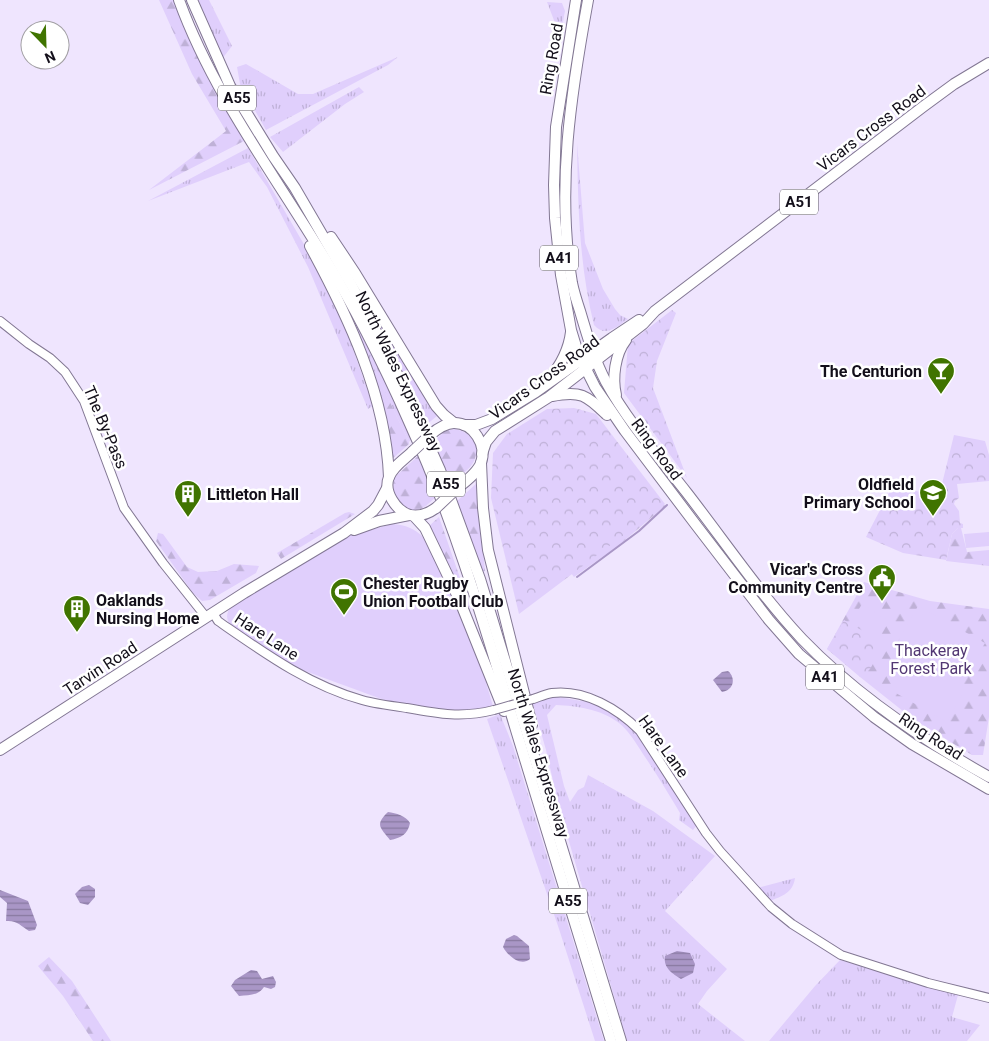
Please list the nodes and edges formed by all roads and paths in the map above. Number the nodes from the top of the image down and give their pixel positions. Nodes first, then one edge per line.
1 (179, 0) edge
2 (192, 0) edge
3 (576, 0) edge
4 (588, 0) edge
5 (989, 63) edge
6 (280, 186) junction
7 (295, 188) junction
8 (572, 286) junction
9 (655, 311) junction
10 (0, 321) edge
11 (584, 326) junction
12 (571, 330) junction
13 (631, 333) junction
14 (612, 338) junction
15 (589, 360) junction
16 (536, 392) junction
17 (549, 397) junction
18 (616, 399) junction
19 (459, 424) junction
20 (625, 431) junction
21 (482, 458) junction
22 (389, 476) junction
23 (387, 488) junction
24 (411, 515) junction
25 (344, 533) junction
26 (210, 615) junction
27 (0, 750) edge
28 (525, 760) junction
29 (989, 777) edge
30 (989, 789) edge
31 (548, 799) junction
32 (989, 998) edge
33 (611, 1041) edge
34 (621, 1041) edge

1 - 6 highway, North Wales Expressway / A55
2 - 7 highway, North Wales Expressway / A55
3 - 12 highway, Ring Road / A41
4 - 8 highway, Ring Road / A41
5 - 9 highway, Vicars Cross Road / A51
6 - 22 highway
6 - 28 highway, North Wales Expressway / A55
7 - 19 highway
7 - 31 highway, North Wales Expressway / A55
8 - 11 highway, Ring Road / A41
8 - 15 highway
9 - 13 highway, Vicars Cross Road / A51
9 - 14 highway, Vicars Cross Road / A51
10 - 26 street, The By-Pass
11 - 14 highway
11 - 15 highway, Ring Road / A41
12 - 15 highway, Ring Road / A41
12 - 16 highway
13 - 15 highway, Vicars Cross Road / A51
13 - 18 highway
14 - 15 highway, Vicars Cross Road / A51
15 - 16 highway, Vicars Cross Road / A51
15 - 17 highway, Vicars Cross Road / A51
15 - 18 highway, Ring Road / A41
15 - 20 highway, Ring Road / A41
16 - 19 highway, Vicars Cross Road / A51
17 - 20 highway
17 - 21 highway, Vicars Cross Road / A51
18 - 29 highway, Ring Road / A41
19 - 21 highway
19 - 22 highway, A51, bridge
20 - 30 highway, Ring Road / A41
21 - 24 highway, A51, bridge
21 - 31 highway
22 - 23 highway, A51
23 - 24 highway
23 - 25 highway, A51
24 - 25 highway, A51
24 - 28 highway
25 - 26 highway, Tarvin Road / A51
26 - 27 highway, Tarvin Road / A51
26 - 32 street, Hare Lane, bridge
28 - 33 highway, North Wales Expressway / A55
31 - 34 highway, North Wales Expressway / A55

